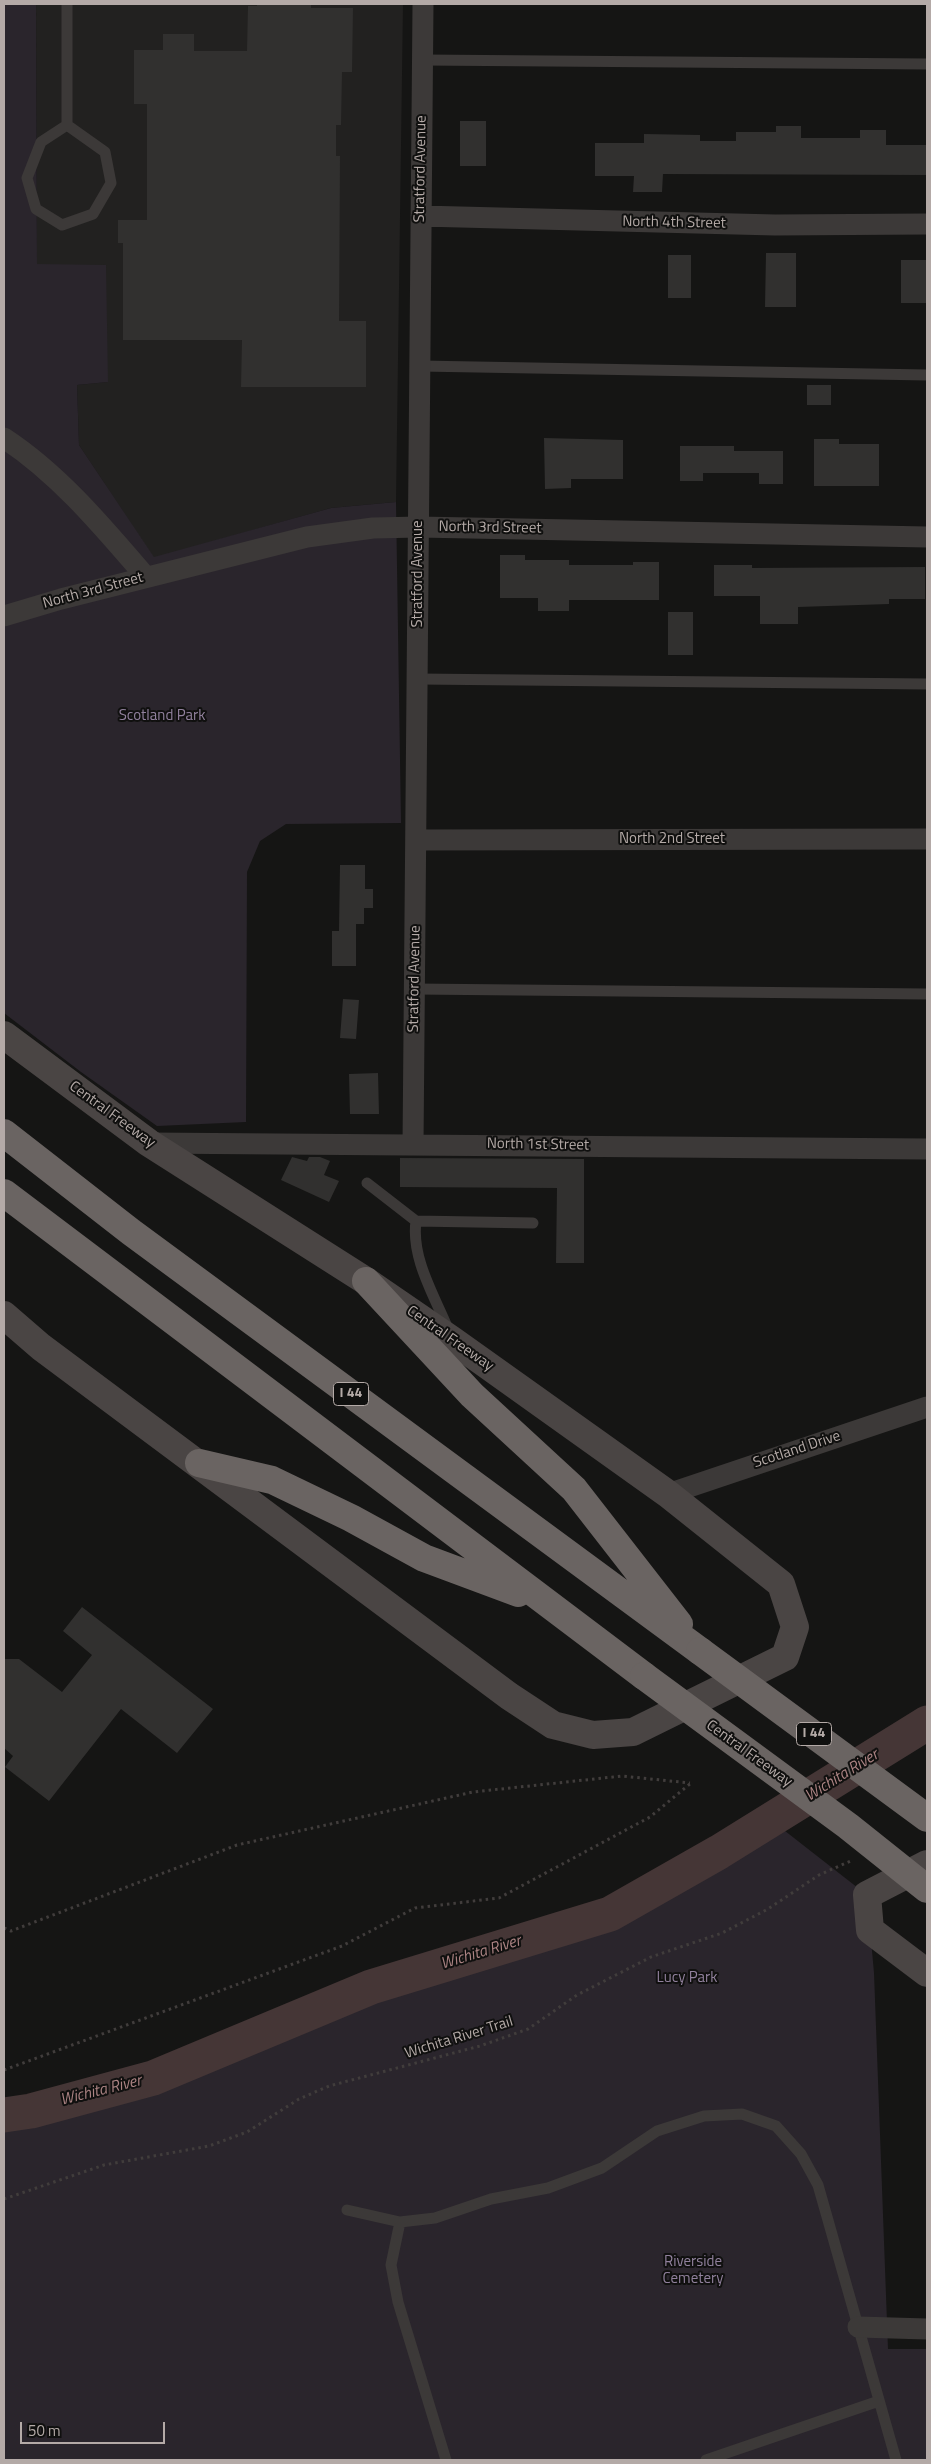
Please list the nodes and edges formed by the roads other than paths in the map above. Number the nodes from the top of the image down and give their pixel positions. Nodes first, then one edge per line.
1 (67, 4) edge
2 (423, 4) edge
3 (423, 60) junction
4 (927, 64) edge
5 (67, 125) junction
6 (421, 216) junction
7 (927, 224) edge
8 (420, 366) junction
9 (927, 374) edge
10 (4, 438) edge
11 (419, 527) junction
12 (927, 537) edge
13 (146, 577) junction
14 (4, 616) edge
15 (418, 679) junction
16 (927, 684) edge
17 (927, 839) edge
18 (416, 840) junction
19 (415, 989) junction
20 (927, 994) edge
21 (4, 1035) edge
22 (4, 1133) edge
23 (149, 1143) junction
24 (413, 1144) junction
25 (927, 1149) edge
26 (367, 1183) dead end
27 (4, 1193) edge
28 (416, 1221) junction
29 (533, 1223) dead end
30 (366, 1281) junction
31 (4, 1315) edge
32 (452, 1340) junction
33 (927, 1407) edge
34 (200, 1463) junction
35 (668, 1494) junction
36 (546, 1603) junction
37 (700, 1651) junction
38 (927, 1818) edge
39 (927, 1864) edge
40 (927, 1889) edge
41 (927, 1973) edge
42 (347, 2210) dead end
43 (400, 2222) junction
44 (858, 2327) junction
45 (927, 2328) edge
46 (879, 2401) junction
47 (446, 2460) edge
48 (706, 2460) edge
49 (896, 2460) edge

1 - 5 lane
2 - 3 street, Stratford Avenue
3 - 4 lane
3 - 6 street, Stratford Avenue
5 - 5 lane
6 - 7 street, North 4th Street
6 - 8 street, Stratford Avenue
8 - 9 lane
8 - 11 street, Stratford Avenue
10 - 13 street
11 - 12 street, North 3rd Street
11 - 13 street, North 3rd Street
11 - 15 street, Stratford Avenue
13 - 14 street, North 3rd Street
15 - 16 lane
15 - 18 street, Stratford Avenue
17 - 18 street, North 2nd Street
18 - 19 street, Stratford Avenue
19 - 20 lane
19 - 24 street, Stratford Avenue
21 - 23 main road, Central Freeway
22 - 37 highway, I 44
23 - 24 street, North 1st Street
23 - 30 main road, Central Freeway
24 - 25 street, North 1st Street
26 - 28 lane
27 - 36 highway, Central Freeway
28 - 29 lane
28 - 32 lane
30 - 32 main road, Central Freeway
30 - 37 highway
31 - 34 main road, Central Freeway
32 - 35 main road, Central Freeway
33 - 35 street, Scotland Drive
34 - 35 main road, Central Freeway
34 - 36 highway
36 - 40 highway, Central Freeway, bridge
37 - 38 highway, I 44, bridge
39 - 41 main road
42 - 43 lane
43 - 44 lane
43 - 47 lane
44 - 45 street
44 - 46 lane
46 - 48 lane
46 - 49 lane

